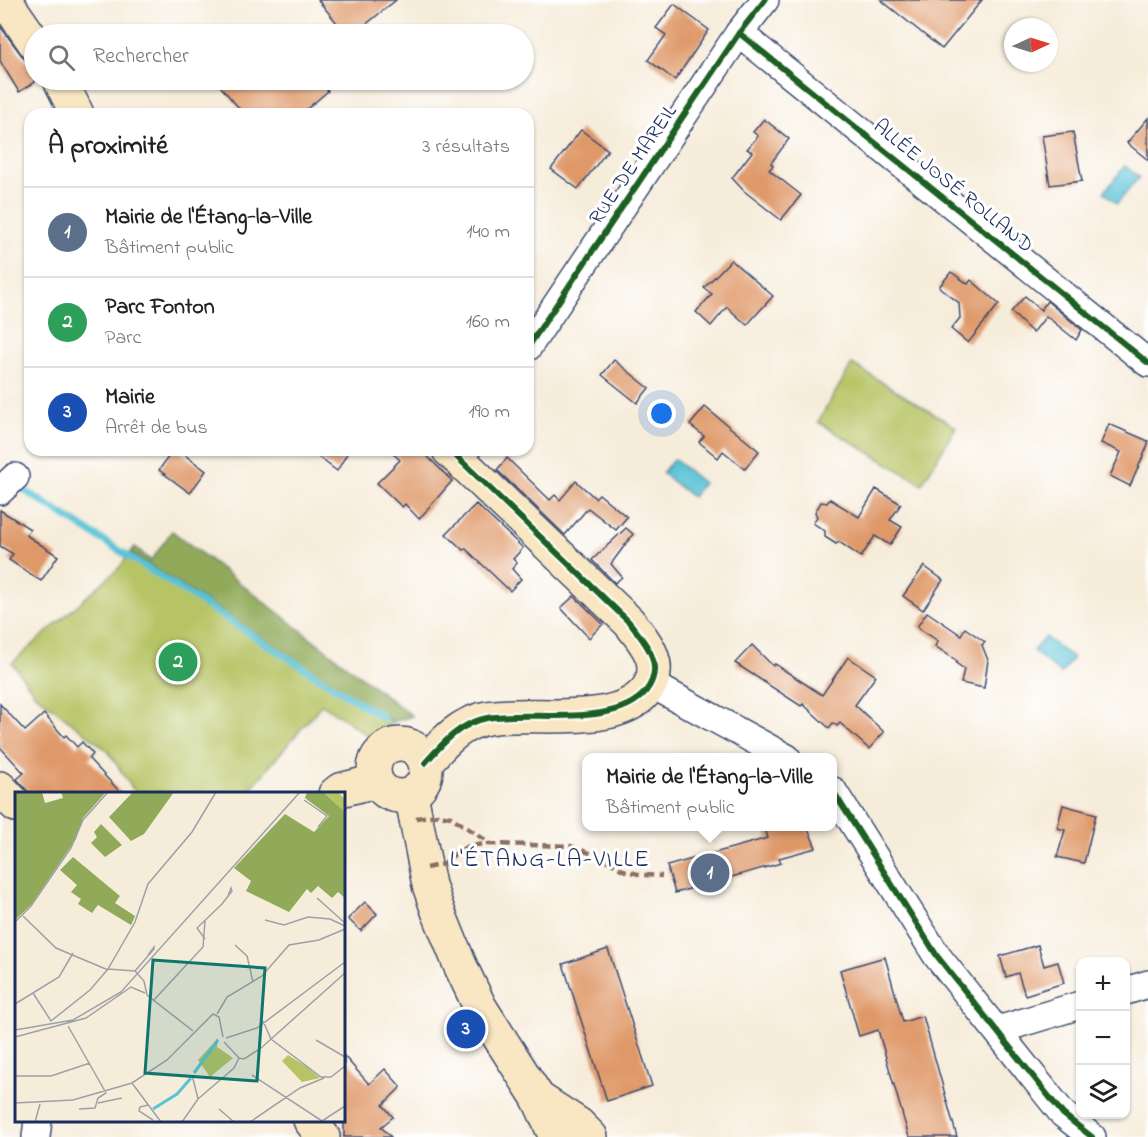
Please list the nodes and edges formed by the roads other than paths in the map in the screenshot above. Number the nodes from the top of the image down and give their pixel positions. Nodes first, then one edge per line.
1 (5, 0) edge
2 (765, 0) edge
3 (24, 28) edge
4 (739, 33) junction
5 (65, 90) edge
6 (73, 108) edge
7 (534, 338) edge
8 (1148, 363) edge
9 (459, 456) edge
10 (651, 684) junction
11 (778, 753) edge
12 (425, 763) junction
13 (376, 781) junction
14 (0, 788) edge
15 (338, 792) edge
16 (411, 794) junction
17 (837, 797) edge
18 (15, 804) edge
19 (1148, 984) edge
20 (1130, 989) edge
21 (1076, 1006) edge
22 (998, 1030) junction
23 (538, 1098) junction
24 (38, 1122) edge
25 (312, 1122) edge
26 (36, 1137) edge
27 (323, 1137) edge
28 (556, 1137) edge
29 (591, 1137) edge
30 (1092, 1137) edge

1 - 3 street
2 - 4 street, RUE DE MAREIL
4 - 7 street, RUE DE MAREIL
4 - 8 street, ALLÉE JOSÉ ROLLAND
5 - 6 street
9 - 10 street
10 - 11 street
10 - 12 street
12 - 13 street
12 - 16 street
13 - 15 street
13 - 16 street
14 - 18 street
16 - 23 street
17 - 22 street
19 - 20 street
21 - 22 street
22 - 30 street
23 - 28 street
23 - 29 street
24 - 26 street
25 - 27 street

